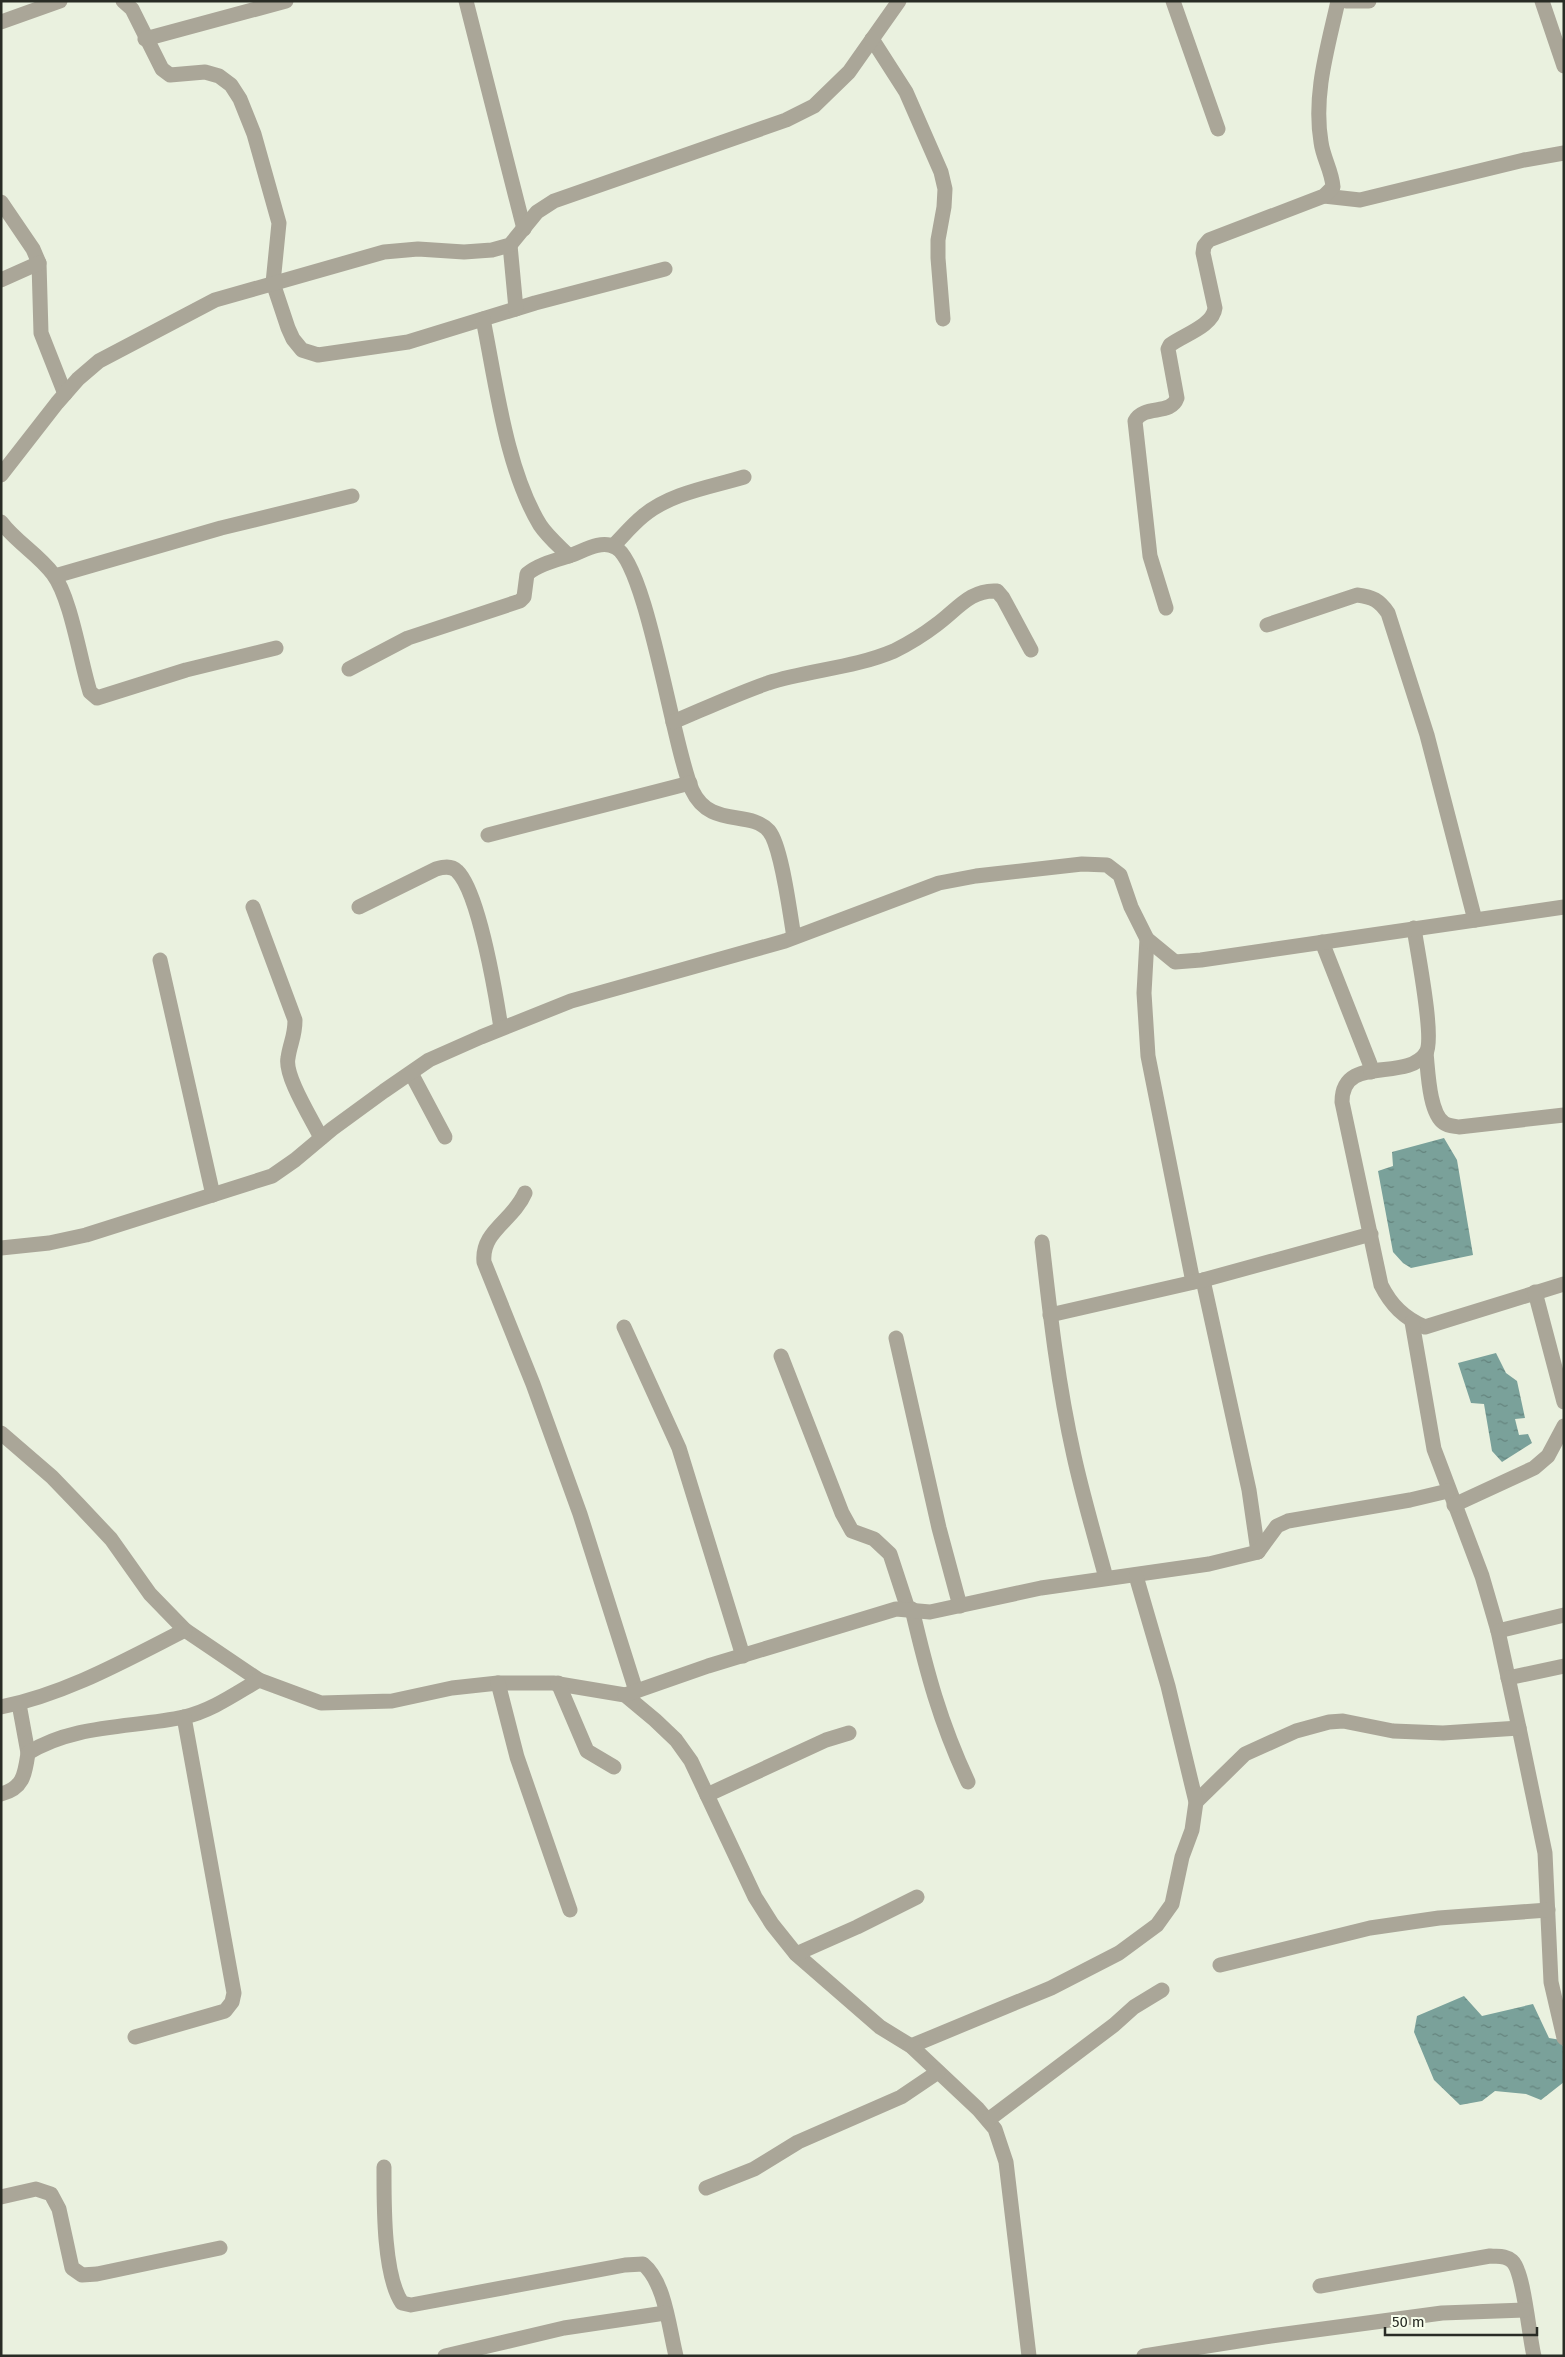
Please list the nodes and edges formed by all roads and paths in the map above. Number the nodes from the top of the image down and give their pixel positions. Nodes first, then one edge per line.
1 (60, 1) edge
2 (123, 1) edge
3 (286, 1) edge
4 (466, 1) edge
5 (899, 1) edge
6 (1173, 1) edge
7 (1338, 1) edge
8 (1346, 1) edge
9 (1369, 1) edge
10 (1542, 1) edge
11 (1, 22) edge
12 (145, 39) junction
13 (872, 39) junction
14 (1564, 66) edge
15 (1218, 129) dead end
16 (1564, 153) edge
17 (1324, 196) junction
18 (1, 202) edge
19 (524, 229) junction
20 (510, 245) junction
21 (39, 264) junction
22 (665, 269) dead end
23 (1, 280) edge
24 (273, 283) junction
25 (516, 309) junction
26 (483, 319) junction
27 (943, 319) dead end
28 (65, 394) junction
29 (1, 475) edge
30 (744, 477) dead end
31 (352, 496) dead end
32 (1, 522) edge
33 (613, 546) junction
34 (569, 556) junction
35 (55, 576) junction
36 (1166, 608) dead end
37 (1267, 625) dead end
38 (276, 648) dead end
39 (1031, 650) dead end
40 (349, 669) dead end
41 (672, 722) junction
42 (690, 784) junction
43 (488, 835) dead end
44 (253, 907) dead end
45 (359, 907) dead end
46 (1564, 907) edge
47 (1475, 920) junction
48 (1414, 928) junction
49 (794, 938) junction
50 (1147, 939) junction
51 (1322, 942) junction
52 (160, 960) dead end
53 (501, 1028) junction
54 (1426, 1053) junction
55 (1370, 1072) junction
56 (411, 1073) junction
57 (1564, 1115) edge
58 (445, 1137) dead end
59 (321, 1138) junction
60 (525, 1193) dead end
61 (213, 1195) junction
62 (1371, 1234) junction
63 (1042, 1242) dead end
64 (1, 1248) edge
65 (1198, 1281) junction
66 (1564, 1284) edge
67 (1535, 1292) junction
68 (1050, 1315) junction
69 (1412, 1322) junction
70 (624, 1327) dead end
71 (896, 1338) dead end
72 (781, 1356) dead end
73 (1564, 1402) edge
74 (1564, 1426) edge
75 (1, 1433) edge
76 (1448, 1491) junction
77 (1454, 1505) junction
78 (1258, 1552) junction
79 (1136, 1576) junction
80 (1106, 1578) junction
81 (960, 1606) junction
82 (910, 1609) junction
83 (1564, 1616) edge
84 (184, 1630) junction
85 (1498, 1631) junction
86 (743, 1656) junction
87 (1564, 1666) edge
88 (1508, 1678) junction
89 (260, 1680) junction
90 (498, 1683) junction
91 (558, 1683) junction
92 (631, 1693) junction
93 (19, 1704) junction
94 (1, 1707) edge
95 (184, 1717) junction
96 (1520, 1728) junction
97 (849, 1733) dead end
98 (28, 1753) junction
99 (614, 1767) dead end
100 (968, 1782) dead end
101 (1, 1794) edge
102 (707, 1795) junction
103 (1196, 1802) junction
104 (917, 1897) dead end
105 (570, 1910) dead end
106 (1548, 1910) junction
107 (796, 1954) junction
108 (1220, 1965) dead end
109 (1162, 1990) dead end
110 (135, 2037) dead end
111 (1564, 2038) edge
112 (911, 2046) junction
113 (938, 2072) junction
114 (988, 2120) junction
115 (384, 2167) dead end
116 (706, 2188) dead end
117 (1, 2197) edge
118 (220, 2248) dead end
119 (1320, 2286) dead end
120 (1525, 2310) junction
121 (665, 2313) junction
122 (463, 2354) edge
123 (444, 2356) edge
124 (676, 2356) edge
125 (1029, 2356) edge
126 (1144, 2356) edge
127 (1534, 2356) edge

1 - 11 street
2 - 12 street
3 - 12 street
4 - 19 street
5 - 13 street
6 - 15 street
7 - 17 street
8 - 9 street
10 - 14 street
12 - 24 street
13 - 19 street
13 - 27 street
16 - 17 street
17 - 36 street
18 - 21 street
19 - 20 street
20 - 24 street
20 - 25 street
21 - 23 street
21 - 28 street
22 - 25 street
24 - 26 street
24 - 28 street
25 - 26 street
26 - 34 street
28 - 29 street
30 - 33 street
31 - 35 street
32 - 35 street
33 - 34 street
33 - 41 street
34 - 40 street
35 - 38 street
37 - 47 street
39 - 41 street
41 - 42 street
42 - 43 street
42 - 49 street
44 - 59 street
45 - 53 street
46 - 47 street
47 - 48 street
48 - 51 street
48 - 54 street
49 - 50 street
49 - 53 street
50 - 51 street
50 - 65 street
51 - 55 street
52 - 61 street
53 - 56 street
54 - 55 street
54 - 57 street
55 - 62 street
56 - 58 street
56 - 59 street
59 - 61 street
60 - 92 street
61 - 64 street
62 - 65 street
62 - 69 street
63 - 68 street
65 - 68 street
65 - 78 street
66 - 67 street
67 - 69 street
67 - 73 street
68 - 80 street
69 - 76 street
70 - 86 street
71 - 81 street
72 - 82 street
74 - 77 street
75 - 84 street
76 - 77 street
76 - 78 street
77 - 85 street
78 - 79 street
79 - 80 street
79 - 103 street
80 - 81 street
81 - 82 street
82 - 86 street
82 - 100 street
83 - 85 street
84 - 89 street
84 - 93 street
85 - 88 street
86 - 92 street
87 - 88 street
88 - 96 street
89 - 90 street
89 - 95 street
90 - 91 street
90 - 105 street
91 - 92 street
91 - 99 street
92 - 102 street
93 - 94 street
93 - 98 street
95 - 98 street
95 - 110 street
96 - 103 street
96 - 106 street
97 - 102 street
98 - 101 street
102 - 107 street
103 - 112 street
104 - 107 street
106 - 108 street
106 - 111 street
107 - 112 street
109 - 114 street
112 - 113 street
113 - 114 street
113 - 116 street
114 - 125 street
115 - 121 street
117 - 118 street
119 - 120 street
120 - 126 street
120 - 127 street
121 - 122 street
121 - 124 street
122 - 123 street

